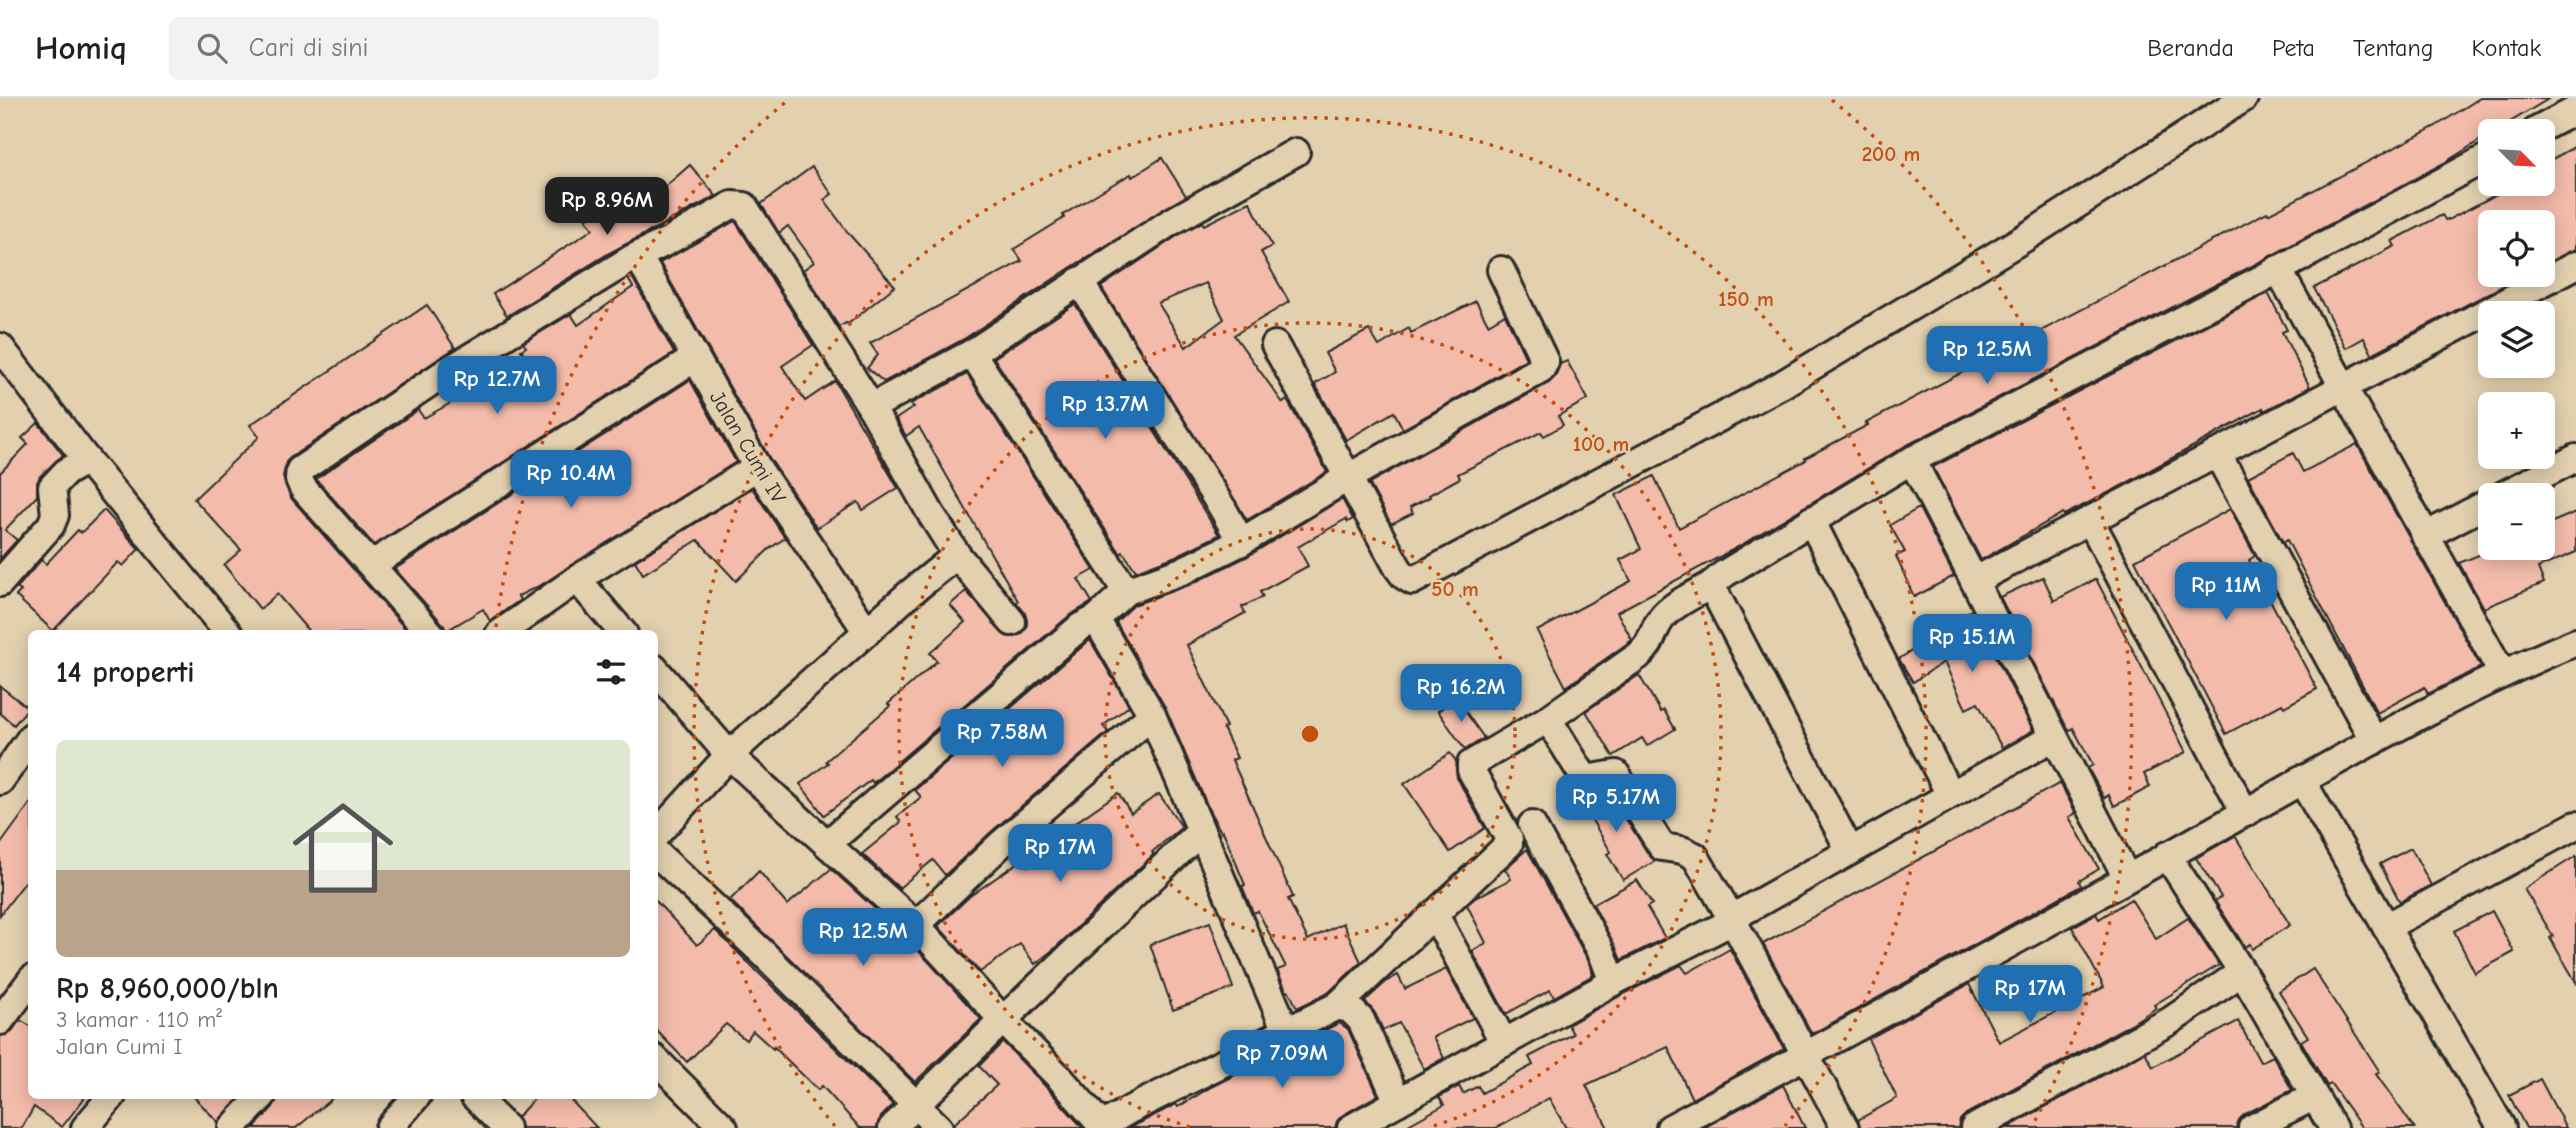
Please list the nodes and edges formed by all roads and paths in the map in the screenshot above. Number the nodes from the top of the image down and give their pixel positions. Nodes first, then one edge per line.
1 (2244, 98) edge
2 (2576, 110) edge
3 (2555, 121) edge
4 (1296, 152) dead end
5 (2478, 162) edge
6 (638, 256) junction
7 (2576, 265) edge
8 (2278, 269) junction
9 (1501, 270) dead end
10 (1079, 281) junction
11 (1275, 345) dead end
12 (0, 348) edge
13 (972, 353) junction
14 (695, 358) junction
15 (2343, 387) junction
16 (871, 407) junction
17 (2217, 453) junction
18 (2576, 458) edge
19 (87, 460) junction
20 (1912, 460) junction
21 (757, 467) junction
22 (1347, 478) junction
23 (2527, 483) edge
24 (2478, 508) edge
25 (1811, 520) junction
26 (2090, 520) junction
27 (2425, 536) junction
28 (1241, 542) junction
29 (957, 555) junction
30 (371, 565) junction
31 (577, 579) junction
32 (1974, 581) junction
33 (0, 583) edge
34 (1711, 585) junction
35 (1126, 592) junction
36 (1096, 619) junction
37 (1012, 622) dead end
38 (226, 630) edge
39 (428, 630) edge
40 (505, 630) edge
41 (621, 630) edge
42 (867, 632) junction
43 (2576, 642) edge
44 (658, 673) edge
45 (2502, 673) junction
46 (1152, 715) junction
47 (1548, 719) junction
48 (2054, 737) junction
49 (2374, 741) junction
50 (28, 742) edge
51 (729, 755) junction
52 (2301, 779) junction
53 (0, 781) edge
54 (1950, 795) junction
55 (2245, 813) junction
56 (2576, 825) edge
57 (1200, 832) junction
58 (658, 833) edge
59 (1509, 839) junction
60 (827, 844) junction
61 (1850, 851) junction
62 (658, 855) edge
63 (2166, 855) junction
64 (2127, 878) junction
65 (1435, 915) junction
66 (1733, 922) junction
67 (916, 925) junction
68 (2386, 927) junction
69 (2242, 972) junction
70 (1614, 982) junction
71 (28, 984) edge
72 (1338, 1006) junction
73 (1003, 1020) junction
74 (0, 1021) edge
75 (1286, 1031) junction
76 (1504, 1043) junction
77 (1805, 1057) junction
78 (658, 1062) edge
79 (2313, 1097) junction
80 (109, 1099) edge
81 (259, 1099) edge
82 (414, 1099) edge
83 (477, 1099) edge
84 (1398, 1101) junction
85 (915, 1105) junction
86 (1104, 1127) edge
87 (1977, 1127) edge
88 (85, 1128) edge
89 (232, 1128) edge
90 (389, 1128) edge
91 (506, 1128) edge
92 (724, 1128) edge
93 (892, 1128) edge
94 (939, 1128) edge
95 (1350, 1128) edge
96 (1670, 1128) edge
97 (1845, 1128) edge
98 (2252, 1128) edge
99 (2333, 1128) edge
100 (2502, 1128) edge

1 - 22 street
2 - 3 street
4 - 10 street
5 - 8 street
6 - 14 street, Jalan Cumi IV
6 - 16 street
6 - 30 street
7 - 15 street
8 - 15 street
8 - 20 street
9 - 22 street
10 - 13 street
10 - 28 street
11 - 22 street
12 - 19 street
13 - 16 street
13 - 35 street
14 - 21 street, Jalan Cumi IV
14 - 30 street
15 - 17 street
15 - 27 street
16 - 29 street
17 - 26 street
17 - 49 street
18 - 23 street
19 - 33 street
19 - 38 street
20 - 25 street
20 - 32 street
21 - 31 street
21 - 42 street, Jalan Cumi IV
22 - 28 street
24 - 27 street
25 - 34 street
25 - 54 street
26 - 32 street
26 - 55 street
27 - 45 street
28 - 35 street
29 - 37 street
29 - 42 street
30 - 39 street
31 - 40 street
31 - 41 street
32 - 48 street
34 - 47 street
34 - 61 street
35 - 36 street
36 - 46 street
36 - 60 street
42 - 51 street
43 - 45 street
44 - 51 street
45 - 49 street
46 - 57 street
46 - 67 street
47 - 59 street
47 - 66 street
48 - 54 street
48 - 64 street
49 - 52 street
50 - 53 street
51 - 58 street
51 - 60 street
52 - 55 street
52 - 68 street
54 - 61 street
55 - 63 street
56 - 68 street
57 - 73 street
57 - 75 street
59 - 65 street
59 - 70 street
60 - 67 street
61 - 66 street
62 - 85 street
63 - 64 street
63 - 69 street
64 - 77 street
65 - 72 street
65 - 76 street
66 - 70 street
66 - 77 street
67 - 73 street
68 - 100 street
69 - 79 street
69 - 87 street
70 - 76 street
71 - 74 street
72 - 75 street
72 - 84 street
73 - 85 street
73 - 86 street
75 - 86 street
76 - 84 street
77 - 96 street
77 - 97 street
78 - 92 street
79 - 98 street
79 - 99 street
80 - 88 street
81 - 89 street
82 - 90 street
83 - 91 street
84 - 95 street
85 - 93 street
85 - 94 street

